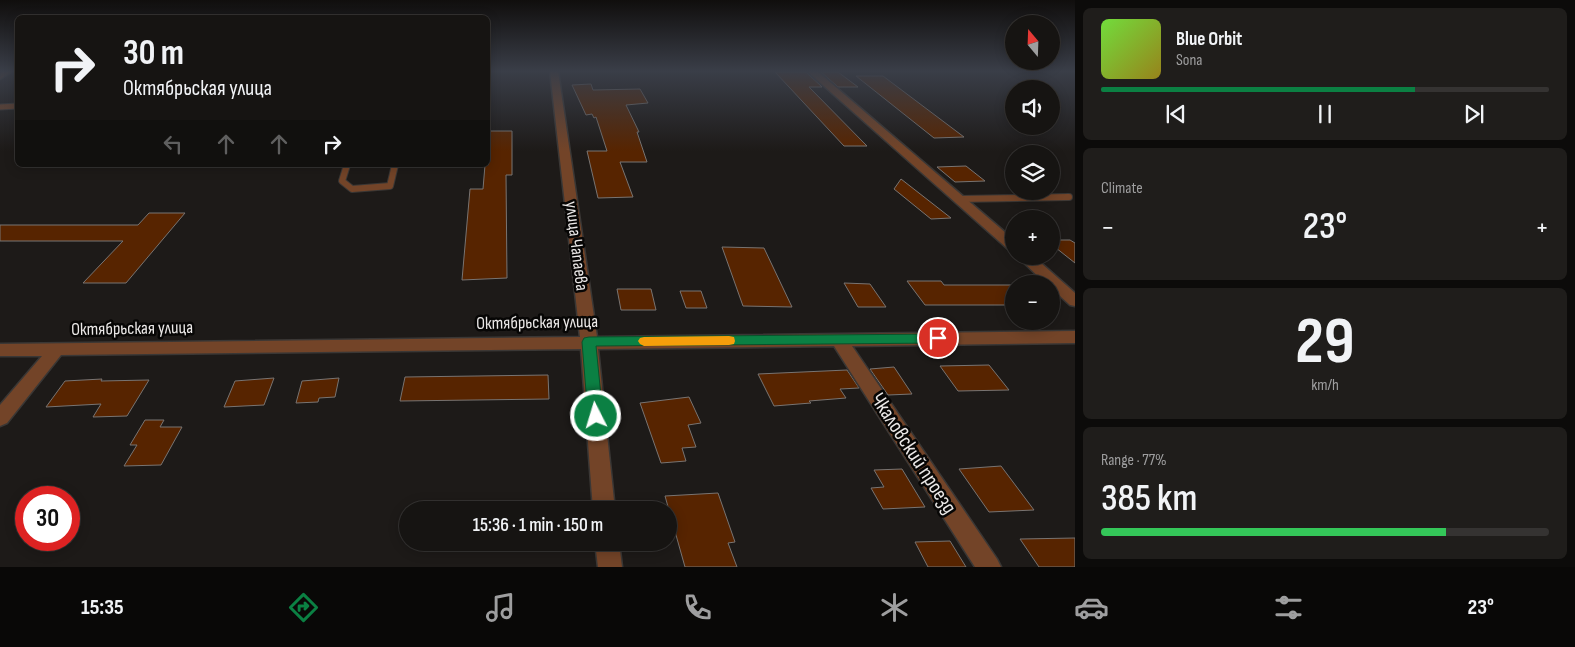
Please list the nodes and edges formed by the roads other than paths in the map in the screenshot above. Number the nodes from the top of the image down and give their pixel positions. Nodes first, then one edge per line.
1 (557, 97) edge
2 (840, 97) edge
3 (15, 106) edge
4 (0, 107) edge
5 (346, 167) edge
6 (395, 167) edge
7 (1069, 197) dead end
8 (958, 199) junction
9 (1005, 239) edge
10 (1034, 265) edge
11 (1075, 300) edge
12 (1075, 337) edge
13 (839, 340) junction
14 (589, 342) junction
15 (57, 349) junction
16 (0, 350) edge
17 (0, 418) edge
18 (603, 501) edge
19 (608, 551) edge
20 (610, 567) edge
21 (989, 567) edge

1 - 14 street, улица Чапаева
2 - 8 street
3 - 4 lane
5 - 6 lane
7 - 8 lane
8 - 9 street
10 - 11 street
12 - 13 street, Октябрьская улица
13 - 14 street, Октябрьская улица
13 - 21 street, Чкаловский проезд
14 - 15 street, Октябрьская улица
14 - 18 street, улица Чапаева
15 - 16 street, Октябрьская улица
15 - 17 street
19 - 20 street

